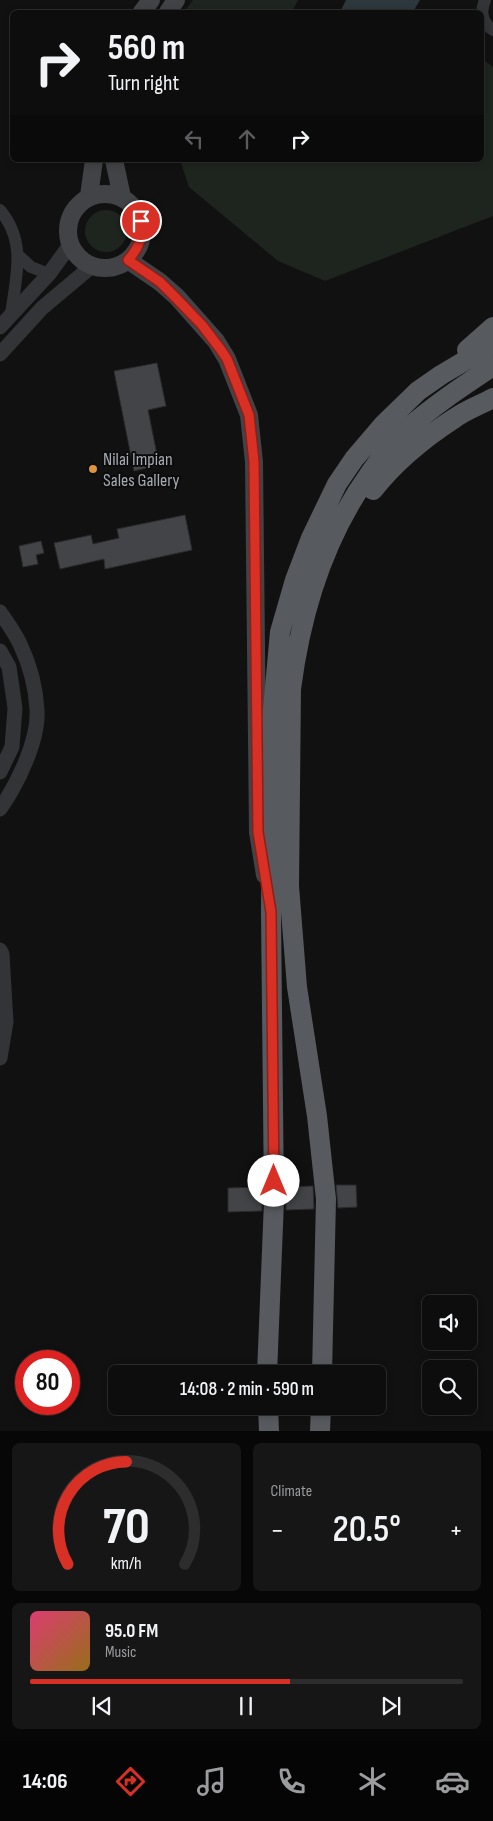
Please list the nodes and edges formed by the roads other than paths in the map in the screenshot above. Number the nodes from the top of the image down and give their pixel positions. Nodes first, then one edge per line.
1 (484, 20) edge
2 (493, 30) edge
3 (94, 162) edge
4 (114, 162) edge
5 (89, 196) junction
6 (122, 197) junction
7 (0, 210) edge
8 (70, 245) junction
9 (19, 256) junction
10 (128, 260) junction
11 (92, 266) junction
12 (49, 274) junction
13 (11, 314) junction
14 (0, 327) edge
15 (493, 327) edge
16 (493, 344) edge
17 (0, 354) edge
18 (493, 366) edge
19 (440, 376) junction
20 (493, 398) edge
21 (341, 519) junction
22 (0, 612) edge
23 (0, 651) edge
24 (0, 772) edge
25 (0, 809) edge
26 (271, 912) junction
27 (0, 950) edge
28 (0, 1058) edge
29 (268, 1365) edge
30 (322, 1365) edge
31 (268, 1415) edge
32 (321, 1415) edge
33 (269, 1431) edge
34 (320, 1431) edge

1 - 2 street
3 - 5 main road
4 - 6 main road
5 - 6 main road
5 - 8 main road
6 - 10 main road
7 - 9 street
8 - 11 main road
8 - 12 street
9 - 12 street
9 - 13 street
10 - 11 main road
10 - 26 main road
11 - 17 street
12 - 13 street
13 - 14 street
15 - 19 highway
16 - 19 highway
18 - 21 highway
19 - 26 highway
20 - 21 highway
21 - 30 highway
22 - 25 street
23 - 24 street
26 - 29 highway
27 - 28 street
31 - 33 highway
32 - 34 highway

